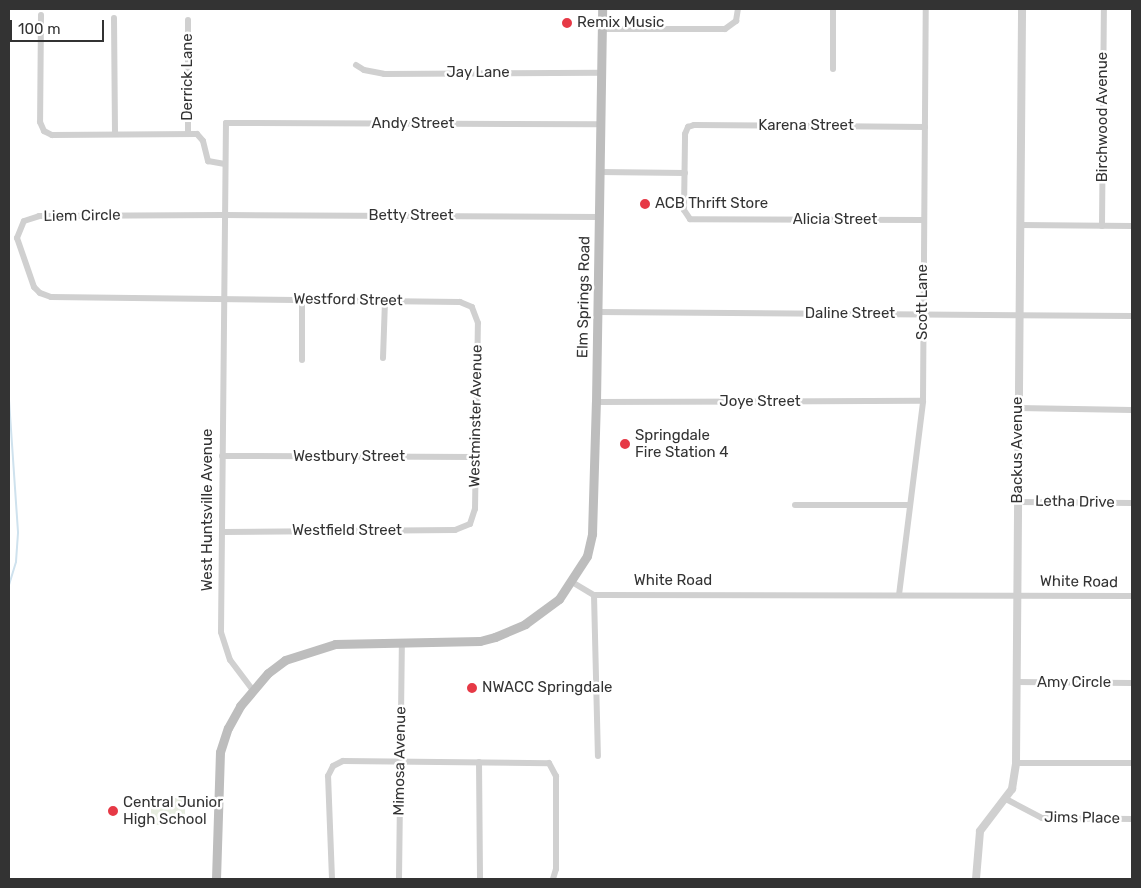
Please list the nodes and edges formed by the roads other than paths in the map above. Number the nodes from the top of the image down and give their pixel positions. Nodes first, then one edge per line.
1 (602, 9) edge
2 (738, 9) edge
3 (833, 9) edge
4 (926, 9) edge
5 (1022, 9) edge
6 (1104, 9) edge
7 (41, 15) dead end
8 (114, 18) dead end
9 (188, 20) dead end
10 (602, 29) junction
11 (356, 65) dead end
12 (833, 69) dead end
13 (601, 73) junction
14 (226, 123) joint
15 (600, 124) junction
16 (925, 127) junction
17 (114, 134) junction
18 (188, 134) junction
19 (225, 164) junction
20 (600, 172) junction
21 (685, 172) junction
22 (224, 215) junction
23 (599, 217) junction
24 (924, 220) junction
25 (1020, 225) junction
26 (1102, 226) junction
27 (1132, 226) edge
28 (222, 298) junction
29 (302, 299) junction
30 (385, 300) junction
31 (472, 307) joint
32 (598, 312) junction
33 (923, 314) junction
34 (1019, 316) junction
35 (1132, 316) edge
36 (383, 358) dead end
37 (302, 360) dead end
38 (923, 401) junction
39 (596, 402) junction
40 (1018, 408) junction
41 (1132, 410) edge
42 (222, 456) junction
43 (476, 457) junction
44 (1017, 502) junction
45 (1132, 503) edge
46 (795, 504) dead end
47 (910, 506) junction
48 (470, 524) joint
49 (223, 532) junction
50 (572, 582) junction
51 (594, 594) junction
52 (899, 595) junction
53 (1017, 595) junction
54 (1132, 596) edge
55 (402, 644) junction
56 (1016, 682) junction
57 (1132, 683) edge
58 (252, 689) junction
59 (598, 756) dead end
60 (400, 762) junction
61 (479, 762) junction
62 (1132, 763) edge
63 (1016, 764) junction
64 (1006, 799) junction
65 (1132, 819) edge
66 (216, 879) edge
67 (332, 879) edge
68 (399, 879) edge
69 (480, 879) edge
70 (553, 879) edge
71 (976, 879) edge

1 - 10 main road, Elm Springs Road
2 - 10 street
3 - 12 street
4 - 16 street, Scott Lane
5 - 25 street, Backus Avenue
6 - 26 street, Birchwood Avenue
7 - 17 street
8 - 17 street
9 - 18 street, Derrick Lane
10 - 13 main road, Elm Springs Road
11 - 13 street, Jay Lane
13 - 15 main road, Elm Springs Road
14 - 15 street, Andy Street
14 - 19 street, West Huntsville Avenue
15 - 20 main road, Elm Springs Road
16 - 21 street, Karena Street
16 - 24 street, Scott Lane
17 - 18 street
18 - 19 street
19 - 22 street, West Huntsville Avenue
20 - 21 street
20 - 23 main road, Elm Springs Road
21 - 24 street, Alicia Street
22 - 23 street, Betty Street
22 - 28 street, West Huntsville Avenue
22 - 28 street, Liem Circle
23 - 32 main road, Elm Springs Road
24 - 33 street, Scott Lane
25 - 26 street
25 - 34 street, Backus Avenue
26 - 27 street
28 - 29 street, Westford Street
28 - 42 street, West Huntsville Avenue
29 - 30 street, Westford Street
29 - 37 street
30 - 31 street, Westford Street
30 - 36 street
31 - 43 street, Westminster Avenue
32 - 33 street, Daline Street
32 - 39 main road, Elm Springs Road
33 - 34 street, Daline Street
33 - 38 street, Scott Lane
34 - 35 street, Daline Street
34 - 40 street, Backus Avenue
38 - 39 street, Joye Street
38 - 47 street, Scott Lane
39 - 50 main road, Elm Springs Road
40 - 41 street
40 - 44 street, Backus Avenue
42 - 43 street, Westbury Street
42 - 49 street, West Huntsville Avenue
43 - 48 street, Westminster Avenue
44 - 45 street, Letha Drive
44 - 53 street, Backus Avenue
46 - 47 street
47 - 52 street, Scott Lane
48 - 49 street, Westfield Street
49 - 58 street, West Huntsville Avenue
50 - 51 street, White Road
50 - 55 main road
51 - 52 street, White Road
51 - 59 street
52 - 53 street, White Road
53 - 54 street, White Road
53 - 56 street, Backus Avenue
55 - 58 main road
55 - 60 street, Mimosa Avenue
56 - 57 street, Amy Circle
56 - 63 street, Backus Avenue
58 - 66 main road
60 - 61 street
60 - 67 street
60 - 68 street, Mimosa Avenue
61 - 69 street
61 - 70 street
62 - 63 street
63 - 64 street, Backus Avenue
64 - 65 street, Jims Place
64 - 71 street, Backus Avenue

